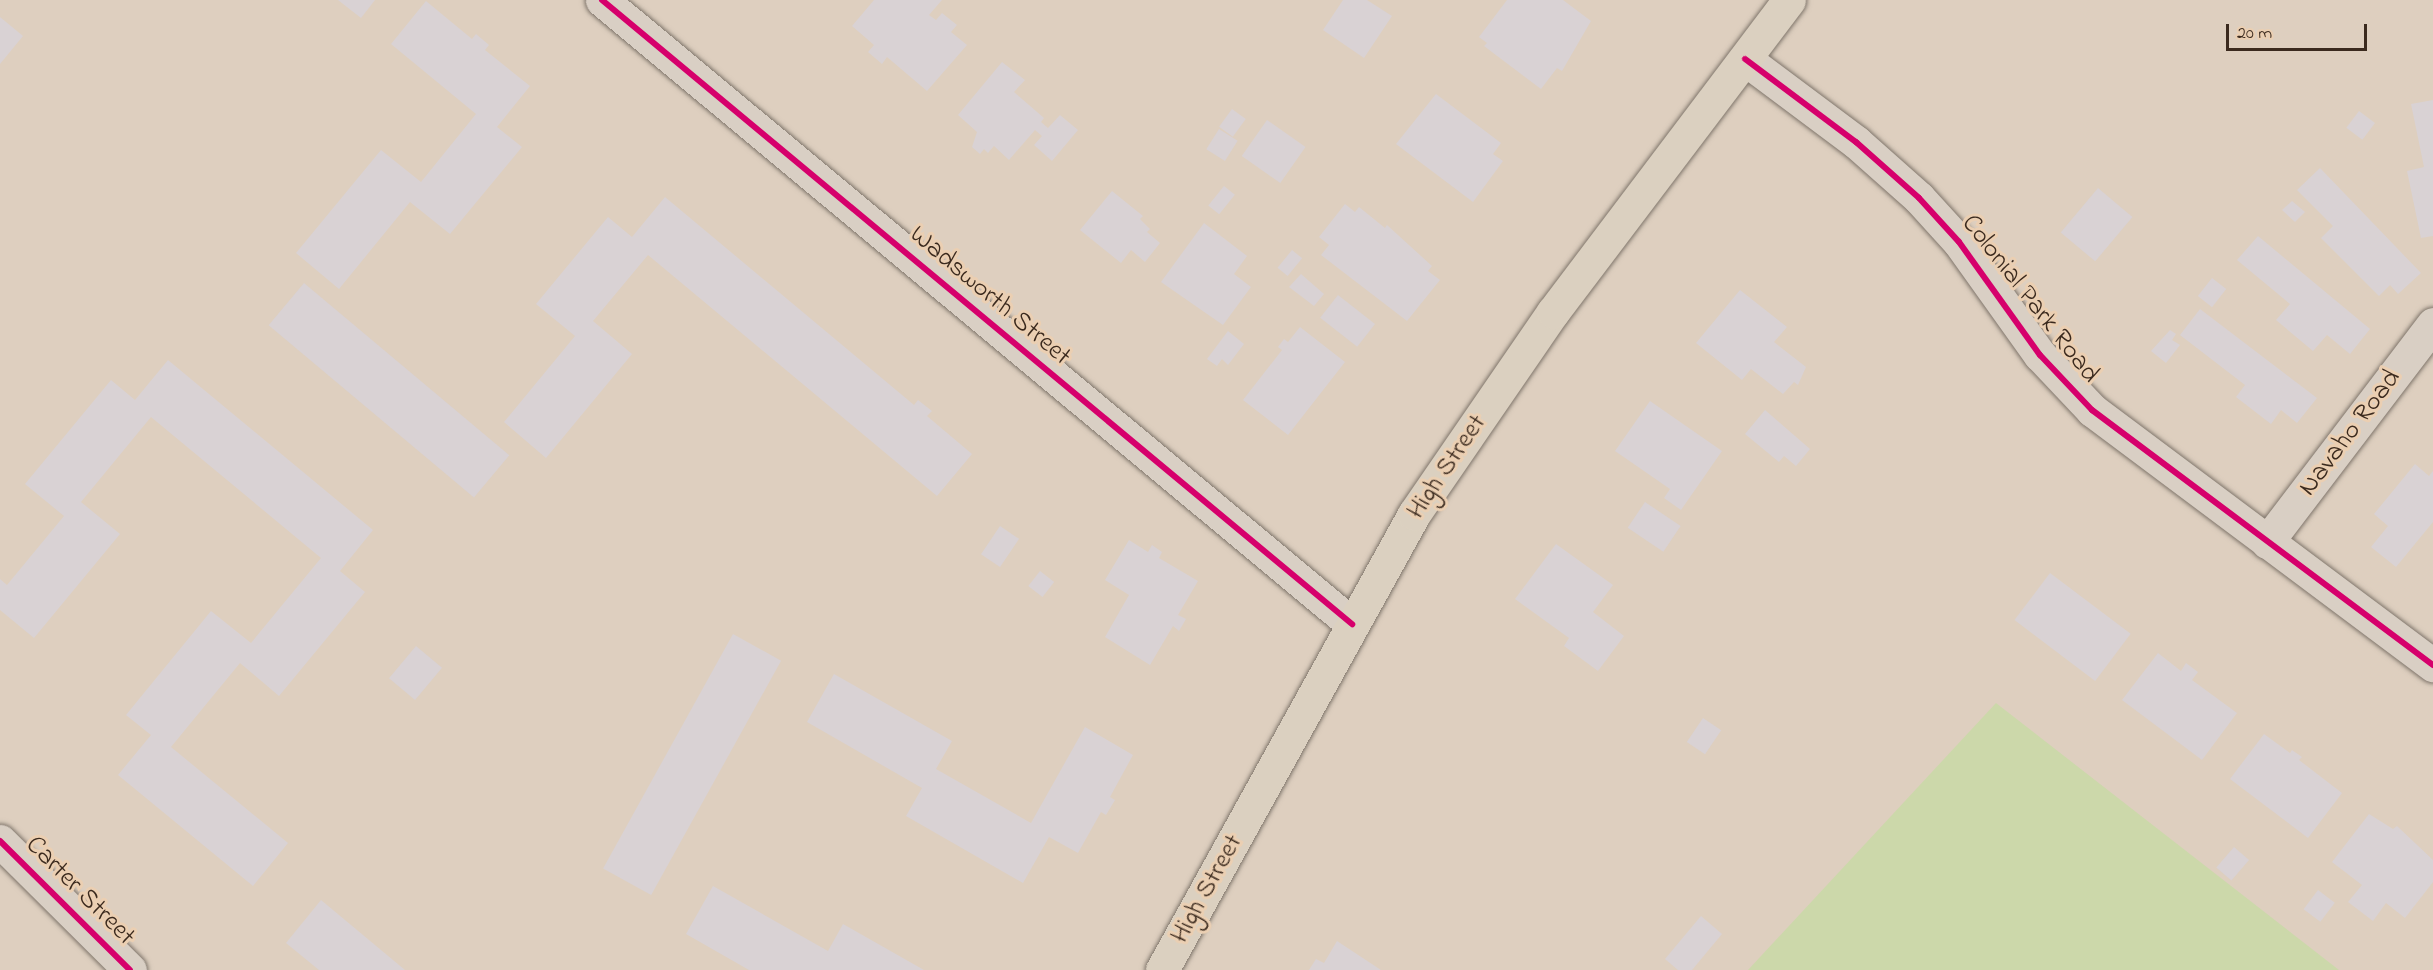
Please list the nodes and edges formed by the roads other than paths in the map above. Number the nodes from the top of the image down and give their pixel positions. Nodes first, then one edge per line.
1 (602, 0) edge
2 (1788, 0) edge
3 (1745, 59) junction
4 (2433, 324) edge
5 (2268, 542) junction
6 (1352, 624) junction
7 (2433, 665) edge
8 (0, 841) edge
9 (130, 970) edge
10 (1162, 970) edge

1 - 6 street, Wadsworth Street
2 - 3 main road, High Street
3 - 5 street, Colonial Park Road
3 - 6 main road, High Street
4 - 5 street, Navaho Road
5 - 7 street, Colonial Park Road
6 - 10 main road, High Street
8 - 9 street, Carter Street

